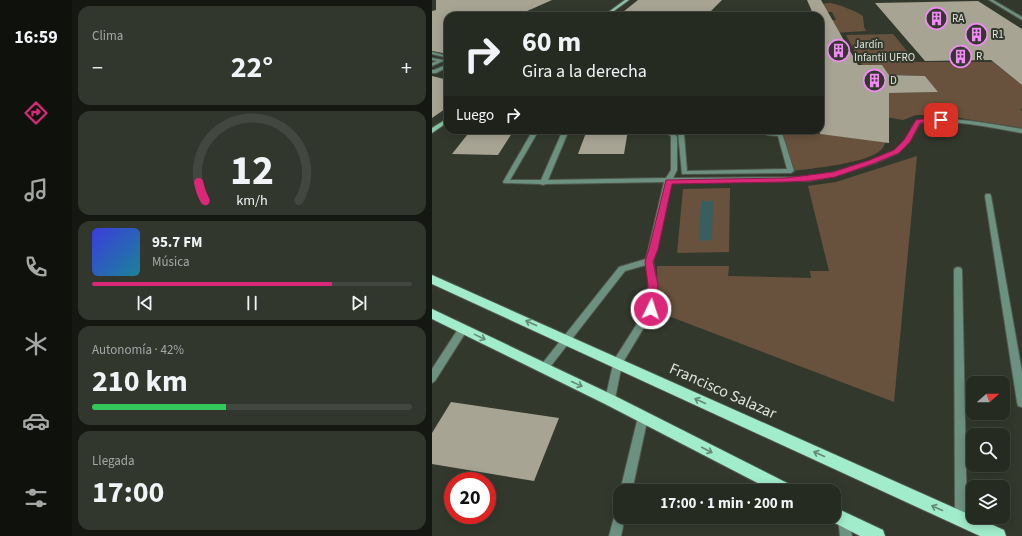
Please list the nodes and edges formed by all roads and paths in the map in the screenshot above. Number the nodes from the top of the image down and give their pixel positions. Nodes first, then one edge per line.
1 (627, 0) edge
2 (991, 0) edge
3 (610, 12) edge
4 (1022, 19) edge
5 (432, 54) edge
6 (444, 56) edge
7 (432, 59) edge
8 (444, 67) edge
9 (432, 68) edge
10 (444, 123) edge
11 (432, 131) edge
12 (1022, 131) edge
13 (534, 134) edge
14 (564, 134) edge
15 (672, 134) edge
16 (681, 134) edge
17 (769, 134) edge
18 (780, 134) joint
19 (668, 182) junction
20 (543, 183) junction
21 (988, 196) dead end
22 (649, 262) junction
23 (958, 270) dead end
24 (432, 279) edge
25 (432, 314) edge
26 (463, 329) junction
27 (566, 340) junction
28 (617, 363) junction
29 (544, 368) junction
30 (432, 378) edge
31 (610, 400) junction
32 (1022, 402) edge
33 (643, 417) junction
34 (628, 484) edge
35 (774, 484) edge
36 (841, 518) edge
37 (961, 519) junction
38 (841, 522) edge
39 (618, 524) edge
40 (615, 536) edge
41 (846, 536) edge
42 (877, 536) edge
43 (998, 536) edge

1 - 3 street
2 - 4 street
5 - 6 street
7 - 9 street
8 - 9 street
10 - 11 street
12 - 19 street
13 - 20 street
14 - 20 street
15 - 19 street
16 - 18 street
17 - 18 street
19 - 20 street
19 - 22 street
21 - 32 street
22 - 27 street
22 - 28 street
23 - 37 street
27 -> 24 main road, Francisco Salazar
25 - 26 main road
26 -> 29 main road
26 - 30 street
27 - 28 main road, Francisco Salazar
27 - 29 street
28 - 31 street
37 -> 28 main road, Francisco Salazar
29 -> 31 main road
31 - 33 main road
33 - 34 street
33 -> 35 main road
36 - 42 main road
37 - 43 main road, Francisco Salazar
38 - 41 street
39 - 40 street

